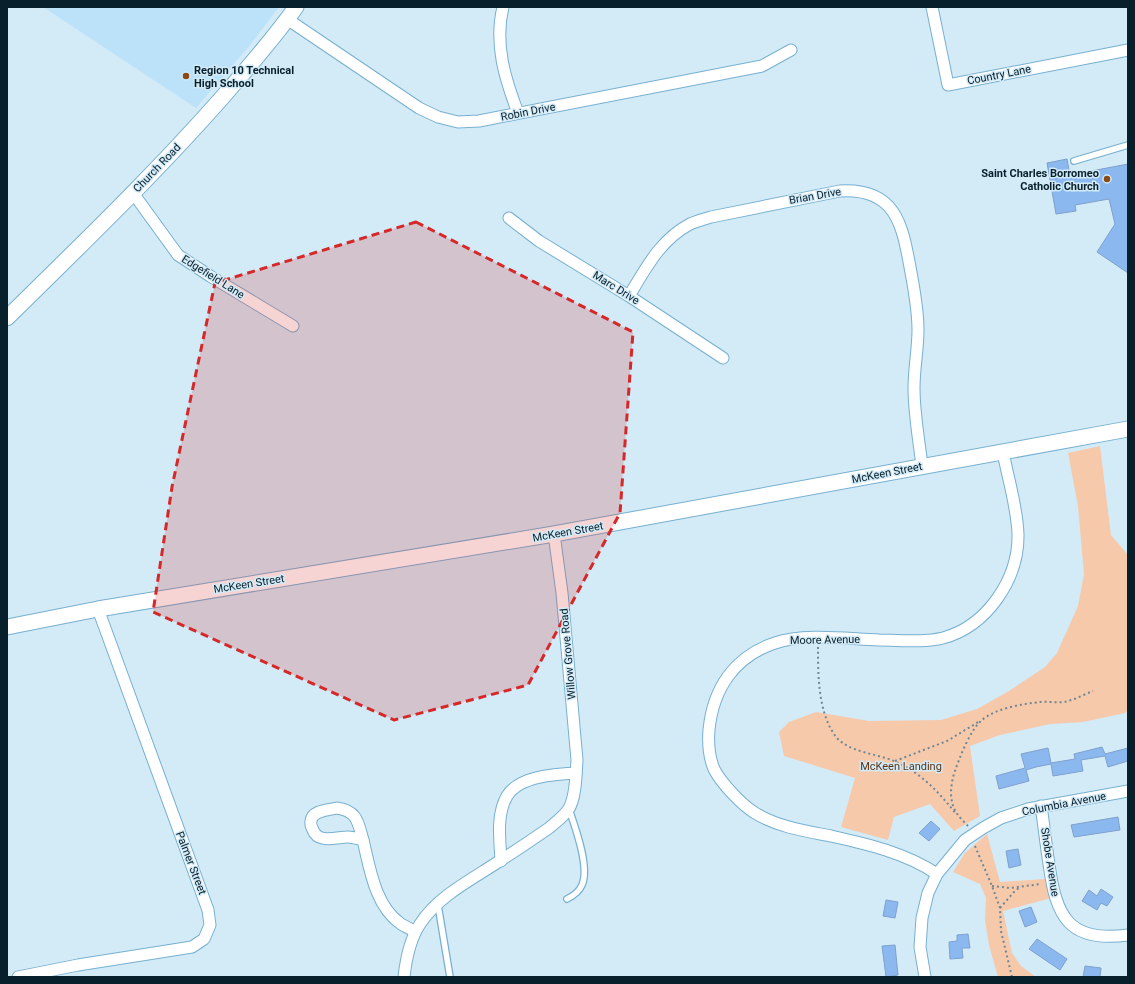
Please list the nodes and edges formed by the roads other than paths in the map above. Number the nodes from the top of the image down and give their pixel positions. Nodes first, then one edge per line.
1 (296, 7) edge
2 (503, 7) edge
3 (932, 7) edge
4 (287, 19) junction
5 (791, 50) dead end
6 (1128, 50) edge
7 (518, 113) junction
8 (1128, 145) edge
9 (1074, 161) dead end
10 (133, 193) junction
11 (510, 218) dead end
12 (629, 296) junction
13 (7, 318) edge
14 (294, 326) dead end
15 (723, 358) dead end
16 (1128, 429) edge
17 (1002, 452) junction
18 (922, 466) junction
19 (554, 534) junction
20 (98, 609) junction
21 (7, 627) edge
22 (576, 773) junction
23 (1128, 791) edge
24 (1041, 806) junction
25 (569, 808) junction
26 (363, 840) junction
27 (501, 861) junction
28 (937, 874) junction
29 (567, 899) dead end
30 (438, 905) junction
31 (415, 932) junction
32 (1128, 935) edge
33 (18, 977) edge
34 (404, 977) edge
35 (450, 977) edge
36 (925, 977) edge

1 - 4 street, Church Road
2 - 7 street
3 - 6 street, Country Lane
4 - 7 street, Robin Drive
4 - 10 street, Church Road
5 - 7 street, Robin Drive
8 - 9 lane
10 - 13 street, Church Road
10 - 14 street, Edgefield Lane
11 - 12 street, Marc Drive
12 - 15 street, Marc Drive
12 - 18 street, Brian Drive
16 - 17 street, McKeen Street
17 - 18 street, McKeen Street
17 - 28 street, Moore Avenue
18 - 19 street, McKeen Street
19 - 20 street, McKeen Street
19 - 22 street, Willow Grove Road
20 - 21 street, McKeen Street
20 - 33 street, Palmer Street
22 - 25 street, Willow Grove Road
22 - 27 street
23 - 24 street, Columbia Avenue
24 - 28 street, Columbia Avenue
24 - 32 street, Shobe Avenue
25 - 27 street, Willow Grove Road
25 - 29 lane
26 - 26 street
26 - 31 street
27 - 30 street, Willow Grove Road
28 - 36 street, Columbia Avenue
30 - 31 street, Willow Grove Road
30 - 35 lane
31 - 34 street, Willow Grove Road

